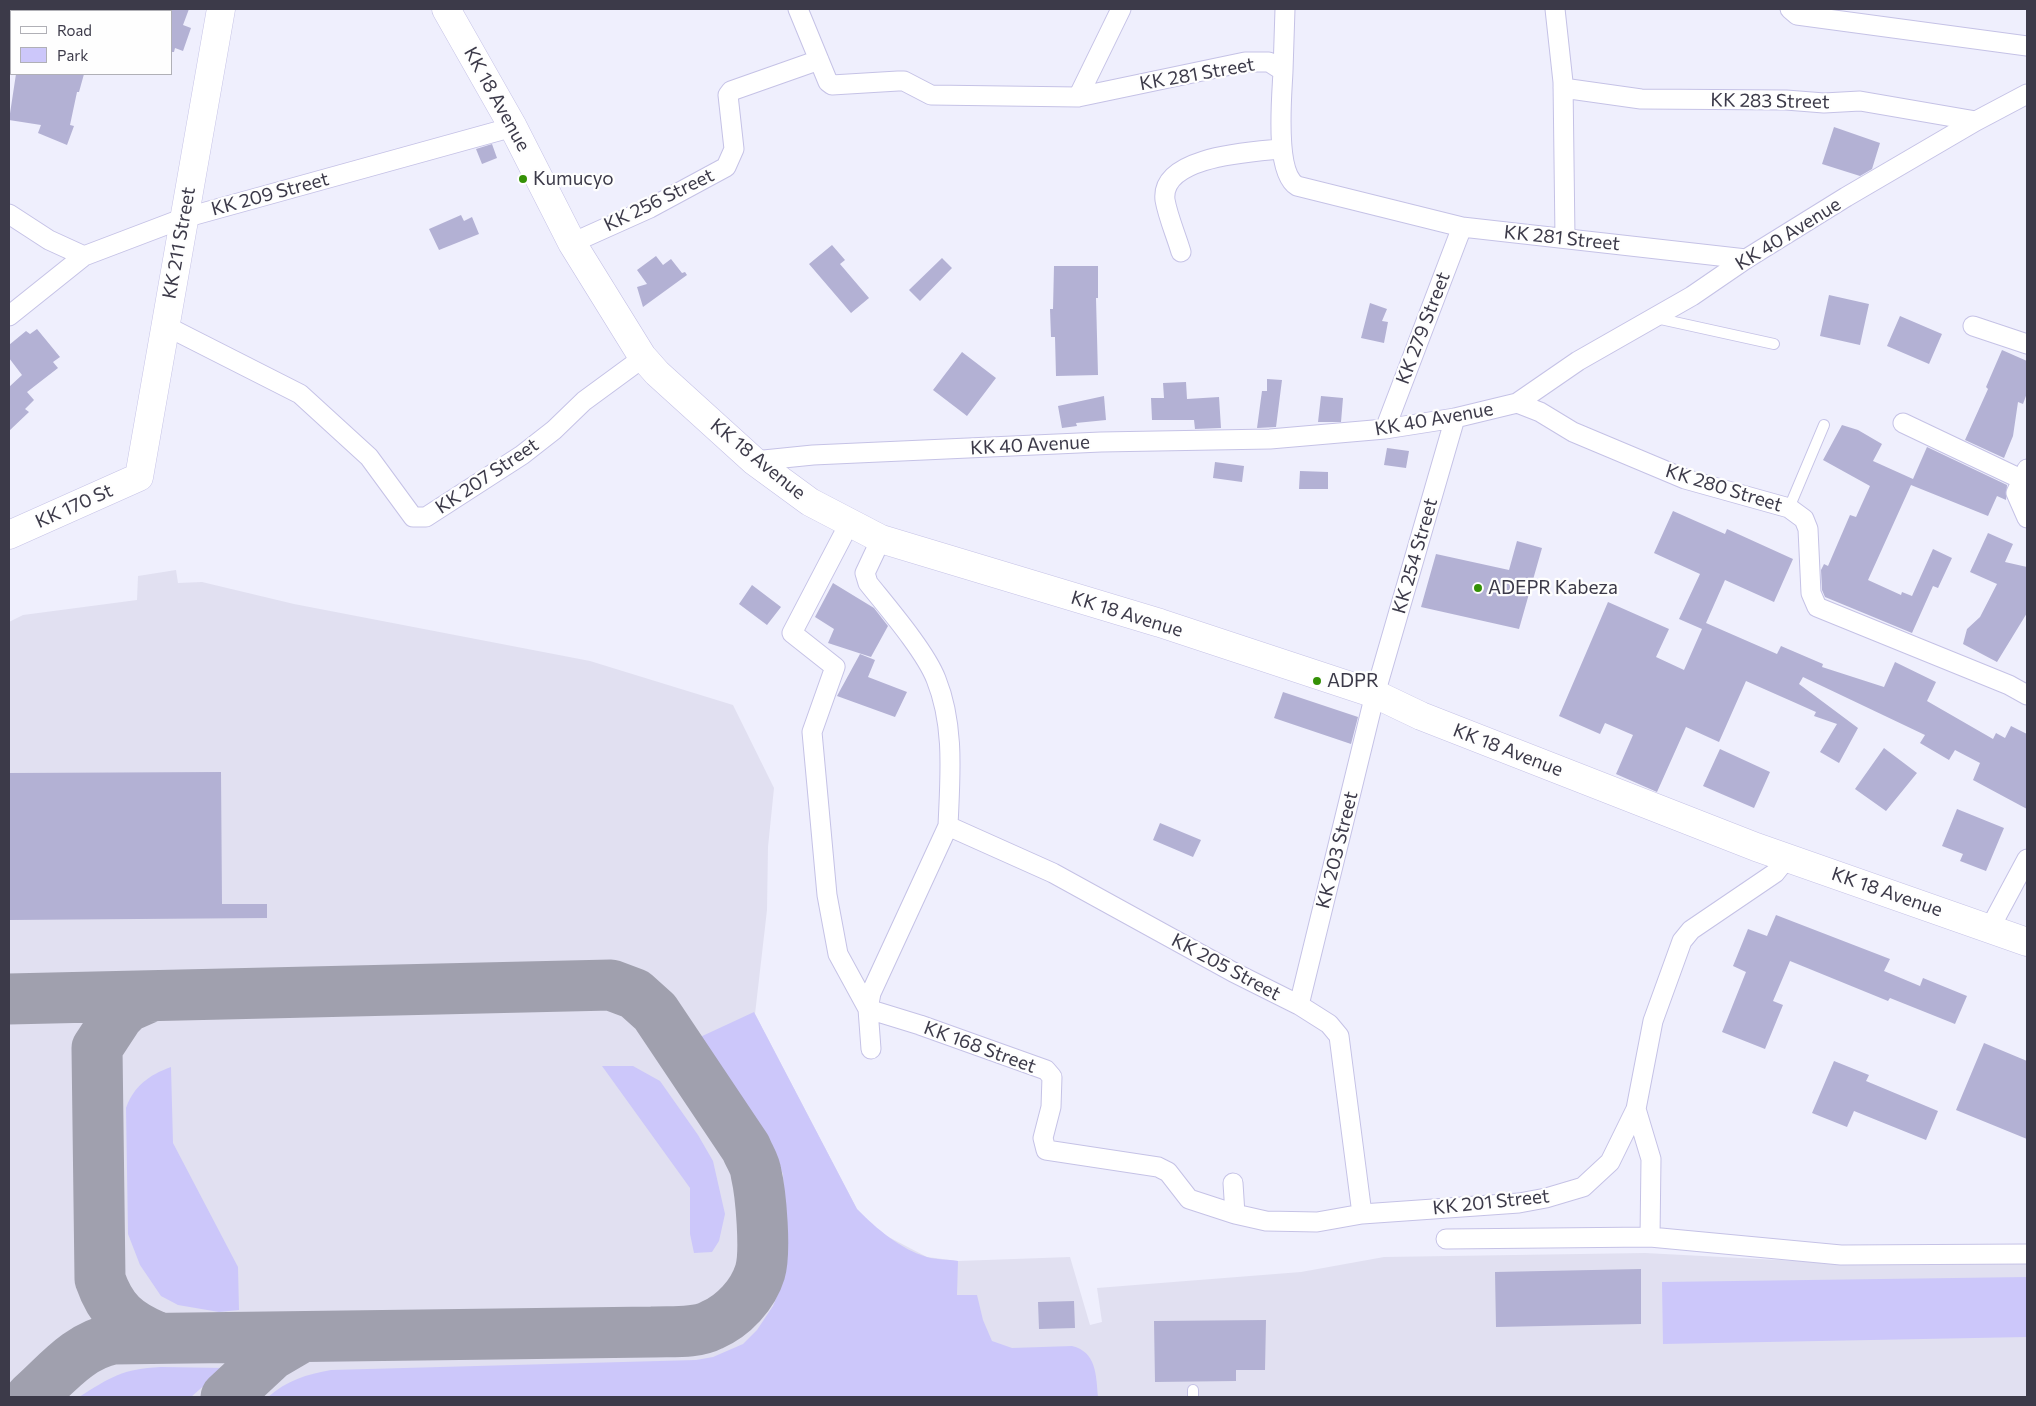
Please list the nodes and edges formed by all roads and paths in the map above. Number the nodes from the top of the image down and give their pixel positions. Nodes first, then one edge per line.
1 (221, 9) edge
2 (446, 9) edge
3 (798, 9) edge
4 (1121, 9) edge
5 (1285, 9) edge
6 (1555, 9) edge
7 (1790, 9) edge
8 (2027, 46) edge
9 (819, 60) junction
10 (1282, 71) junction
11 (1563, 88) junction
12 (2027, 94) edge
13 (1078, 97) junction
14 (1976, 121) junction
15 (513, 127) junction
16 (1280, 149) junction
17 (9, 214) edge
18 (184, 218) junction
19 (1462, 227) junction
20 (1565, 238) junction
21 (572, 243) junction
22 (1181, 252) dead end
23 (84, 256) junction
24 (1746, 259) junction
25 (9, 316) edge
26 (1654, 317) junction
27 (164, 325) junction
28 (1973, 326) dead end
29 (1774, 344) dead end
30 (2027, 344) edge
31 (644, 358) junction
32 (1517, 403) junction
33 (1455, 418) junction
34 (1903, 423) dead end
35 (1824, 425) dead end
36 (1384, 429) junction
37 (754, 461) junction
38 (2025, 474) edge
39 (139, 478) joint
40 (1789, 508) junction
41 (2027, 518) edge
42 (850, 522) junction
43 (9, 535) edge
44 (881, 539) junction
45 (1374, 694) junction
46 (2027, 695) edge
47 (948, 826) junction
48 (1787, 858) junction
49 (2027, 859) edge
50 (1990, 928) junction
51 (2027, 942) edge
52 (1299, 1005) junction
53 (868, 1009) junction
54 (871, 1049) dead end
55 (1636, 1109) junction
56 (1233, 1183) dead end
57 (1234, 1214) junction
58 (1362, 1214) junction
59 (1650, 1237) junction
60 (1446, 1239) dead end
61 (2027, 1254) edge

1 - 18 main road, KK 211 Street
2 - 15 main road, KK 18 Avenue
3 - 9 street, KK 281 Street
4 - 13 street
5 - 10 street
6 - 11 street
7 - 8 street
9 - 13 street, KK 281 Street
9 - 21 street, KK 256 Street
10 - 13 street, KK 281 Street
10 - 16 street, KK 281 Street
11 - 14 street, KK 283 Street
11 - 20 street
12 - 14 street, KK 40 Avenue
14 - 24 street, KK 40 Avenue
15 - 18 street, KK 209 Street
15 - 21 main road, KK 18 Avenue
16 - 19 street, KK 281 Street
16 - 22 street
17 - 23 street
18 - 23 street, KK 209 Street
18 - 27 main road, KK 211 Street
19 - 20 street, KK 281 Street
19 - 36 street, KK 279 Street
20 - 24 street, KK 281 Street
21 - 31 main road, KK 18 Avenue
23 - 25 street, KK 209 Street
24 - 26 street, KK 40 Avenue
26 - 29 lane
26 - 32 street, KK 40 Avenue
27 - 31 street, KK 207 Street
27 - 39 main road, KK 211 Street
28 - 30 street
31 - 37 main road, KK 18 Avenue
32 - 33 street, KK 40 Avenue
32 - 40 street, KK 280 Street
33 - 36 street, KK 40 Avenue
33 - 45 street, KK 254 Street
34 - 38 street
35 - 40 lane
36 - 37 street, KK 40 Avenue
37 - 42 main road, KK 18 Avenue
38 - 41 street
39 - 43 main road, KK 170 St
40 - 46 street, KK 280 Street
42 - 44 main road, KK 18 Avenue
42 - 53 street
44 - 45 main road, KK 18 Avenue
44 - 47 street
45 - 48 main road, KK 18 Avenue
45 - 52 street, KK 203 Street
47 - 52 street, KK 205 Street
47 - 53 street
48 - 50 main road, KK 18 Avenue
48 - 55 street, KK 201 Street
49 - 50 street
50 - 51 main road, KK 18 Avenue
52 - 58 street, KK 205 Street
53 - 54 street
53 - 57 street, KK 168 Street
55 - 58 street, KK 201 Street
55 - 59 street
56 - 57 street
57 - 58 street, KK 201 Street
59 - 60 street
59 - 61 street

